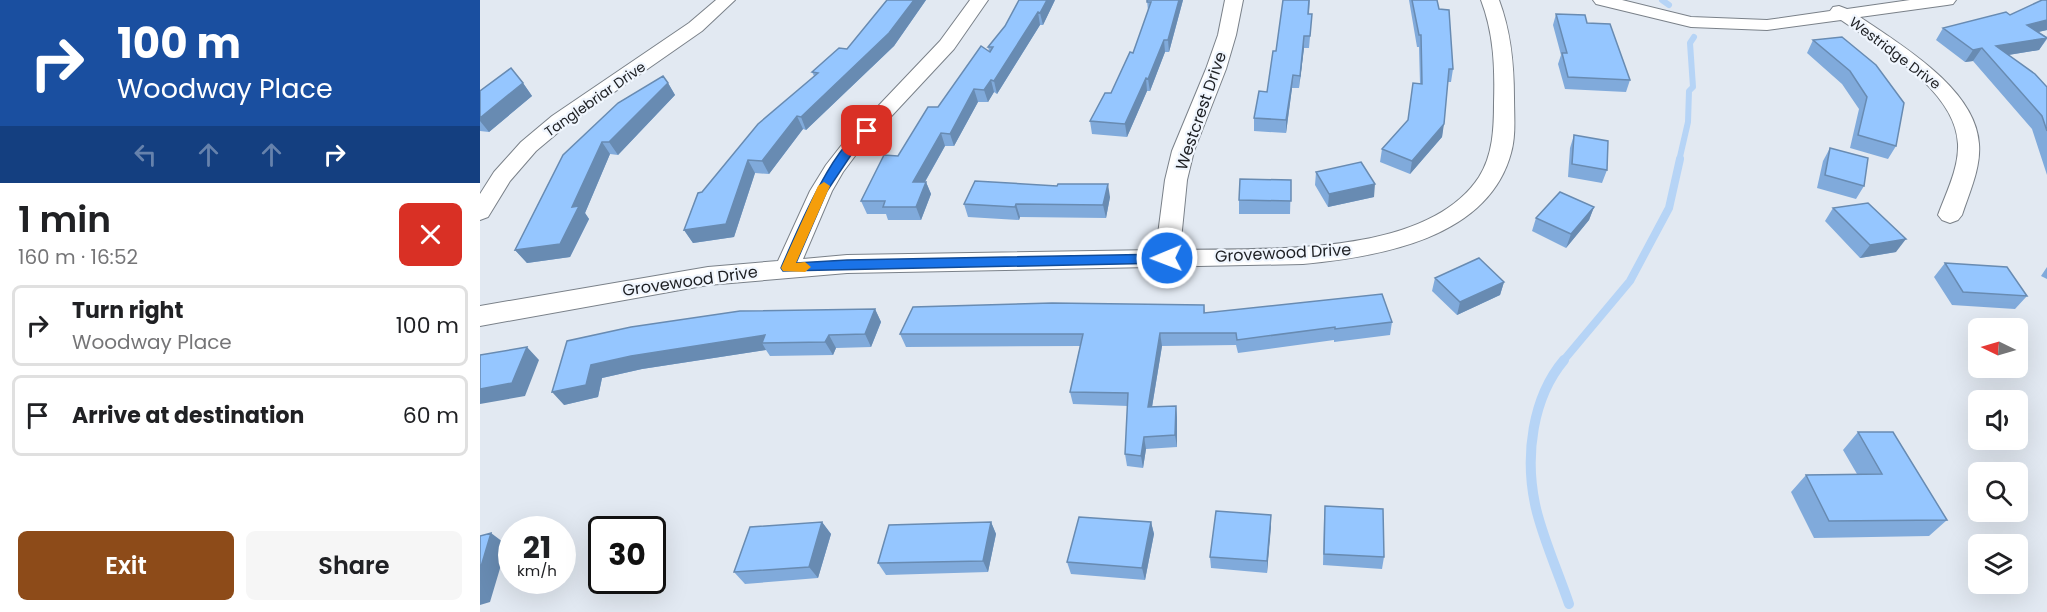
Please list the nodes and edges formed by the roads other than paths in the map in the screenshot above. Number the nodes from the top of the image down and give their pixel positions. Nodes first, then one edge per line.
1 (726, 0) edge
2 (979, 0) edge
3 (1234, 0) edge
4 (1490, 0) edge
5 (1602, 0) edge
6 (1825, 0) edge
7 (1947, 0) edge
8 (1845, 15) junction
9 (480, 212) edge
10 (1950, 215) dead end
11 (1167, 258) junction
12 (787, 268) junction
13 (480, 316) edge

1 - 9 street, Tanglebriar Drive
2 - 12 street
3 - 11 street, Westcrest Drive
4 - 11 street, Grovewood Drive
5 - 8 street
6 - 8 street, Westridge Drive
7 - 8 street
8 - 10 street, Westridge Drive
11 - 12 street, Grovewood Drive
12 - 13 street, Grovewood Drive

